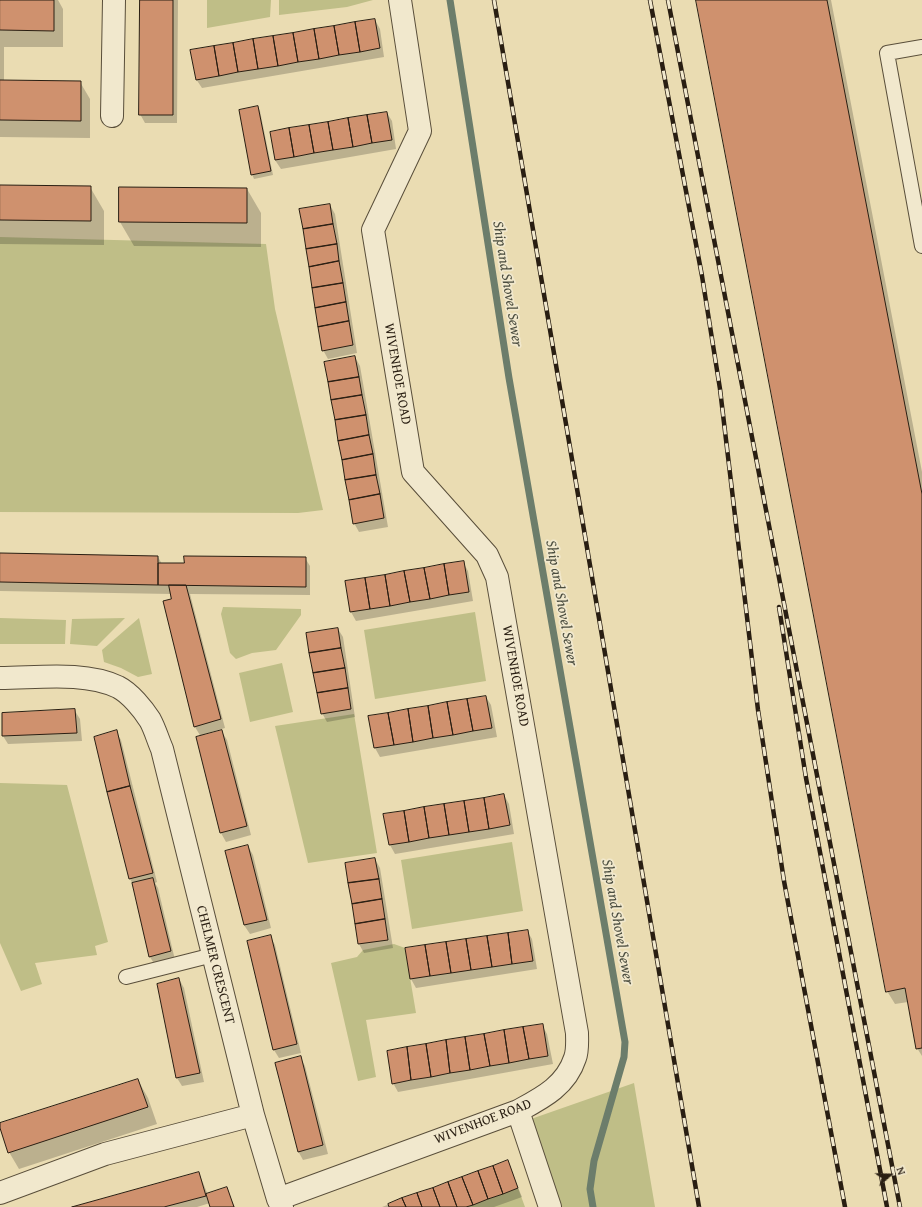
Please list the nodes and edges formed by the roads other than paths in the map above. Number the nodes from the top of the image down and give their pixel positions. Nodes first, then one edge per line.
1 (114, 0) edge
2 (400, 0) edge
3 (922, 47) edge
4 (112, 116) dead end
5 (922, 246) edge
6 (0, 678) edge
7 (213, 955) junction
8 (126, 977) dead end
9 (518, 1110) junction
10 (253, 1114) junction
11 (0, 1193) edge
12 (280, 1203) edge
13 (550, 1207) edge

1 - 4 street
2 - 9 street, WIVENHOE ROAD
3 - 5 lane
6 - 7 street, CHELMER CRESCENT
7 - 8 lane
7 - 10 street, CHELMER CRESCENT
9 - 12 street, WIVENHOE ROAD
9 - 13 street
10 - 11 street
10 - 12 street, CHELMER CRESCENT

